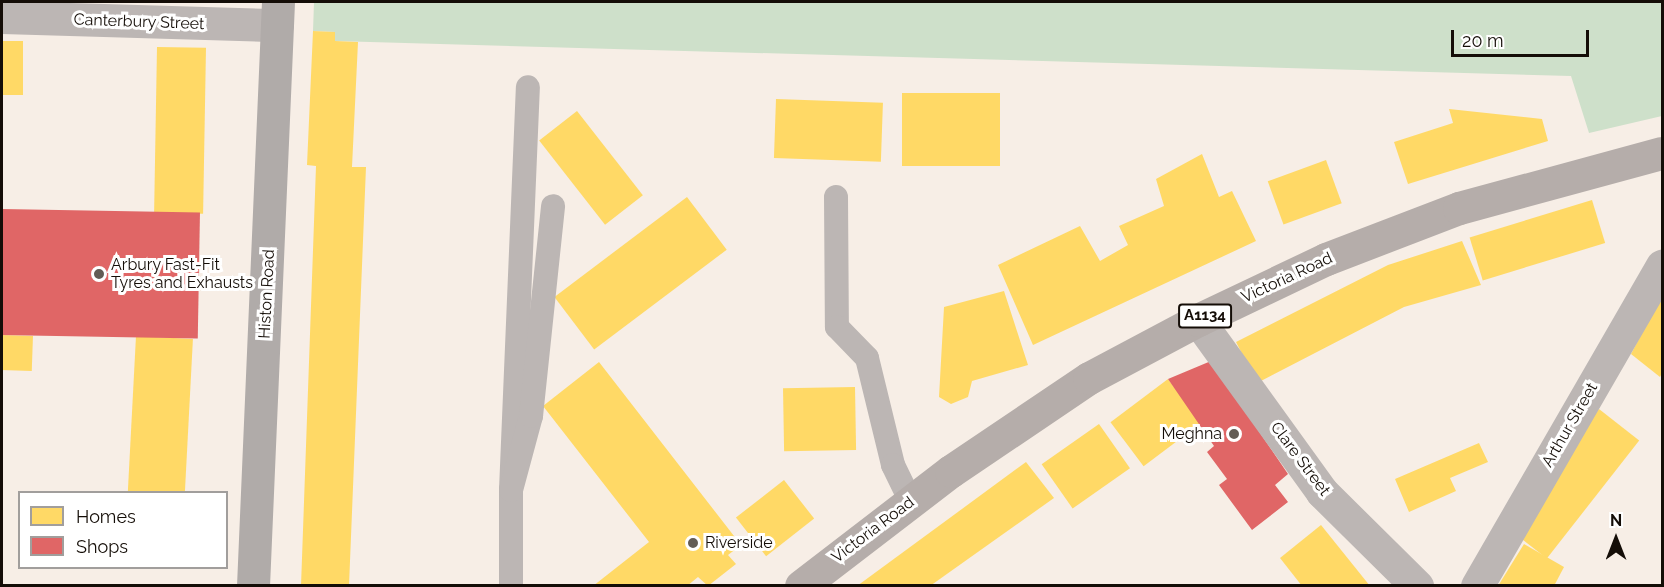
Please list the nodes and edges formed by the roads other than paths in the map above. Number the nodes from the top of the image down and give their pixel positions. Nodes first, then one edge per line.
1 (277, 13) edge
2 (2, 17) edge
3 (528, 87) dead end
4 (1662, 153) edge
5 (836, 196) dead end
6 (553, 206) dead end
7 (1662, 266) edge
8 (1198, 320) junction
9 (511, 490) junction
10 (911, 502) junction
11 (253, 585) edge
12 (511, 585) edge
13 (801, 585) edge
14 (1417, 585) edge
15 (1477, 585) edge

1 - 2 street, Canterbury Street
1 - 11 main road, Histon Road
3 - 9 lane
4 - 8 main road, Victoria Road / A1134
5 - 10 lane
6 - 9 lane
7 - 15 street, Arthur Street
8 - 10 main road, Victoria Road / A1134
8 - 14 street, Clare Street
9 - 12 lane
10 - 13 main road, Victoria Road / A1134

